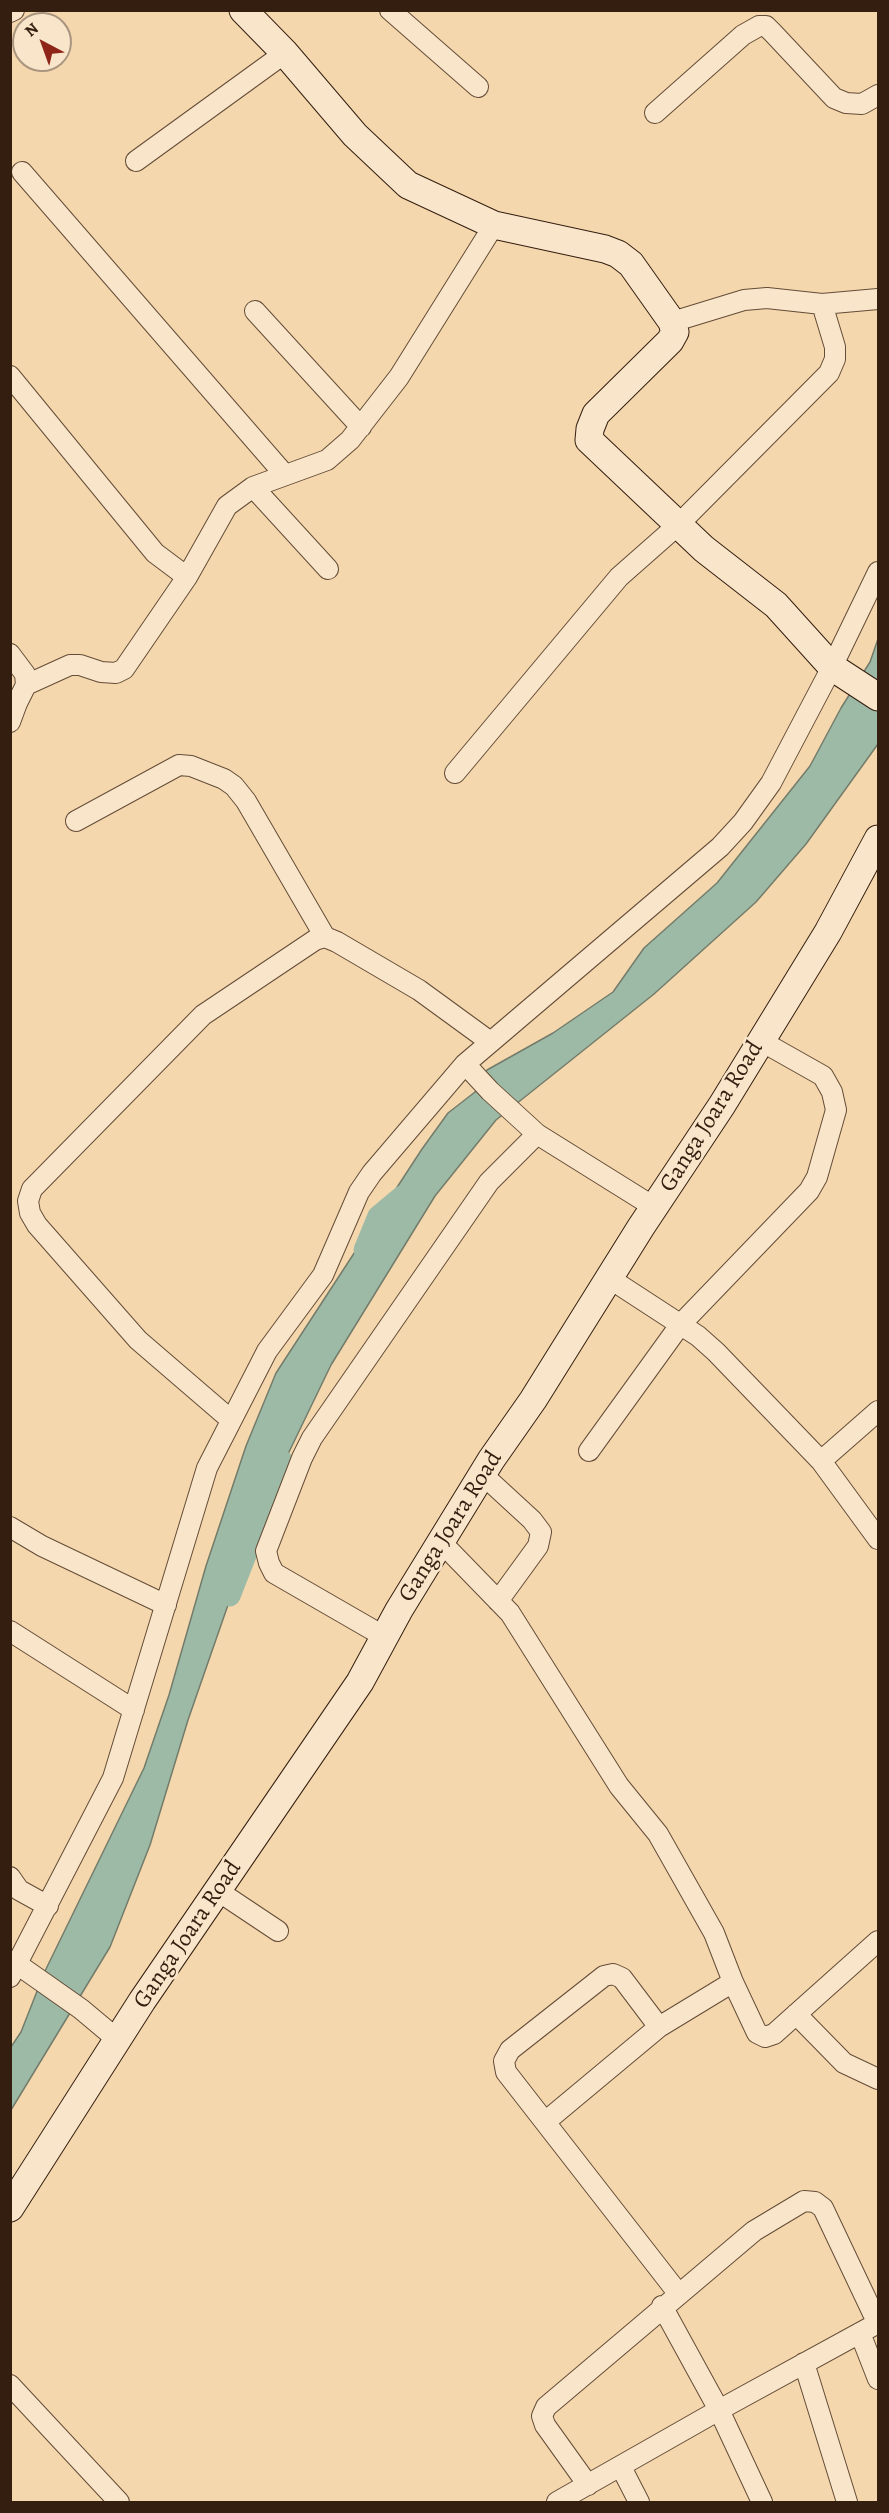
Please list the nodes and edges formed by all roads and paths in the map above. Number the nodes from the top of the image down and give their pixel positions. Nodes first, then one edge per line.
1 (243, 10) edge
2 (390, 10) edge
3 (285, 53) junction
4 (478, 87) dead end
5 (879, 95) edge
6 (655, 113) dead end
7 (136, 161) dead end
8 (22, 172) dead end
9 (494, 225) junction
10 (879, 299) edge
11 (822, 304) junction
12 (255, 311) dead end
13 (672, 322) junction
14 (10, 376) edge
15 (361, 427) junction
16 (285, 475) junction
17 (253, 487) junction
18 (678, 525) junction
19 (328, 569) dead end
20 (879, 572) edge
21 (187, 578) junction
22 (10, 654) edge
23 (840, 672) junction
24 (26, 685) junction
25 (879, 697) edge
26 (10, 722) edge
27 (454, 773) dead end
28 (76, 821) dead end
29 (879, 839) edge
30 (325, 937) junction
31 (489, 1041) junction
32 (761, 1041) junction
33 (465, 1064) junction
34 (537, 1134) junction
35 (654, 1207) junction
36 (609, 1278) junction
37 (680, 1325) junction
38 (879, 1411) edge
39 (231, 1420) junction
40 (589, 1451) dead end
41 (821, 1461) junction
42 (482, 1474) junction
43 (10, 1527) edge
44 (879, 1539) edge
45 (441, 1542) junction
46 (498, 1601) junction
47 (166, 1605) junction
48 (10, 1631) edge
49 (385, 1636) junction
50 (134, 1710) junction
51 (10, 1877) edge
52 (218, 1891) junction
53 (48, 1906) junction
54 (278, 1931) dead end
55 (879, 1941) edge
56 (14, 1970) edge
57 (733, 1982) junction
58 (796, 2014) junction
59 (659, 2027) junction
60 (117, 2040) junction
61 (879, 2079) edge
62 (545, 2122) junction
63 (10, 2208) edge
64 (678, 2293) junction
65 (662, 2306) junction
66 (878, 2324) edge
67 (860, 2333) junction
68 (804, 2363) junction
69 (879, 2379) edge
70 (10, 2385) edge
71 (719, 2410) junction
72 (621, 2467) junction
73 (588, 2485) junction
74 (119, 2502) edge
75 (557, 2502) edge
76 (639, 2502) edge
77 (762, 2502) edge
78 (848, 2502) edge

1 - 3 main road
2 - 4 street
3 - 7 street
3 - 9 main road
5 - 6 street
8 - 16 street
9 - 13 main road
9 - 15 street
10 - 11 street
11 - 13 street
11 - 18 street
12 - 15 street
13 - 18 main road
14 - 21 street
15 - 16 street
16 - 17 street
17 - 19 street
17 - 21 street
18 - 23 main road
18 - 27 street
20 - 23 street
21 - 24 street
22 - 24 street
23 - 25 main road
23 - 31 street
24 - 26 street
28 - 30 street
29 - 32 main road, Ganga Joara Road
30 - 31 street
30 - 39 street
31 - 33 street
32 - 35 main road, Ganga Joara Road
32 - 37 street
33 - 34 street
33 - 39 street
34 - 35 street
34 - 49 street
35 - 36 main road, Ganga Joara Road
36 - 37 street
36 - 42 main road, Ganga Joara Road
37 - 40 street
37 - 41 street
38 - 41 street
39 - 47 street
41 - 44 street
42 - 45 main road, Ganga Joara Road
42 - 46 street
43 - 47 street
45 - 46 street
45 - 49 main road, Ganga Joara Road
46 - 57 street
47 - 50 street
48 - 50 street
49 - 52 main road, Ganga Joara Road
50 - 53 street
51 - 53 street
52 - 54 street
52 - 60 main road, Ganga Joara Road
53 - 56 street
55 - 58 street
56 - 60 street
57 - 58 street
57 - 59 street
58 - 61 street
59 - 62 street
59 - 62 street
60 - 63 main road, Ganga Joara Road
62 - 64 street
64 - 65 street
64 - 66 street
65 - 71 street
65 - 73 street
66 - 67 street
67 - 68 street
67 - 69 street
68 - 71 street
68 - 78 street
70 - 74 street
71 - 72 street
71 - 77 street
72 - 73 street
72 - 76 street
73 - 75 street

